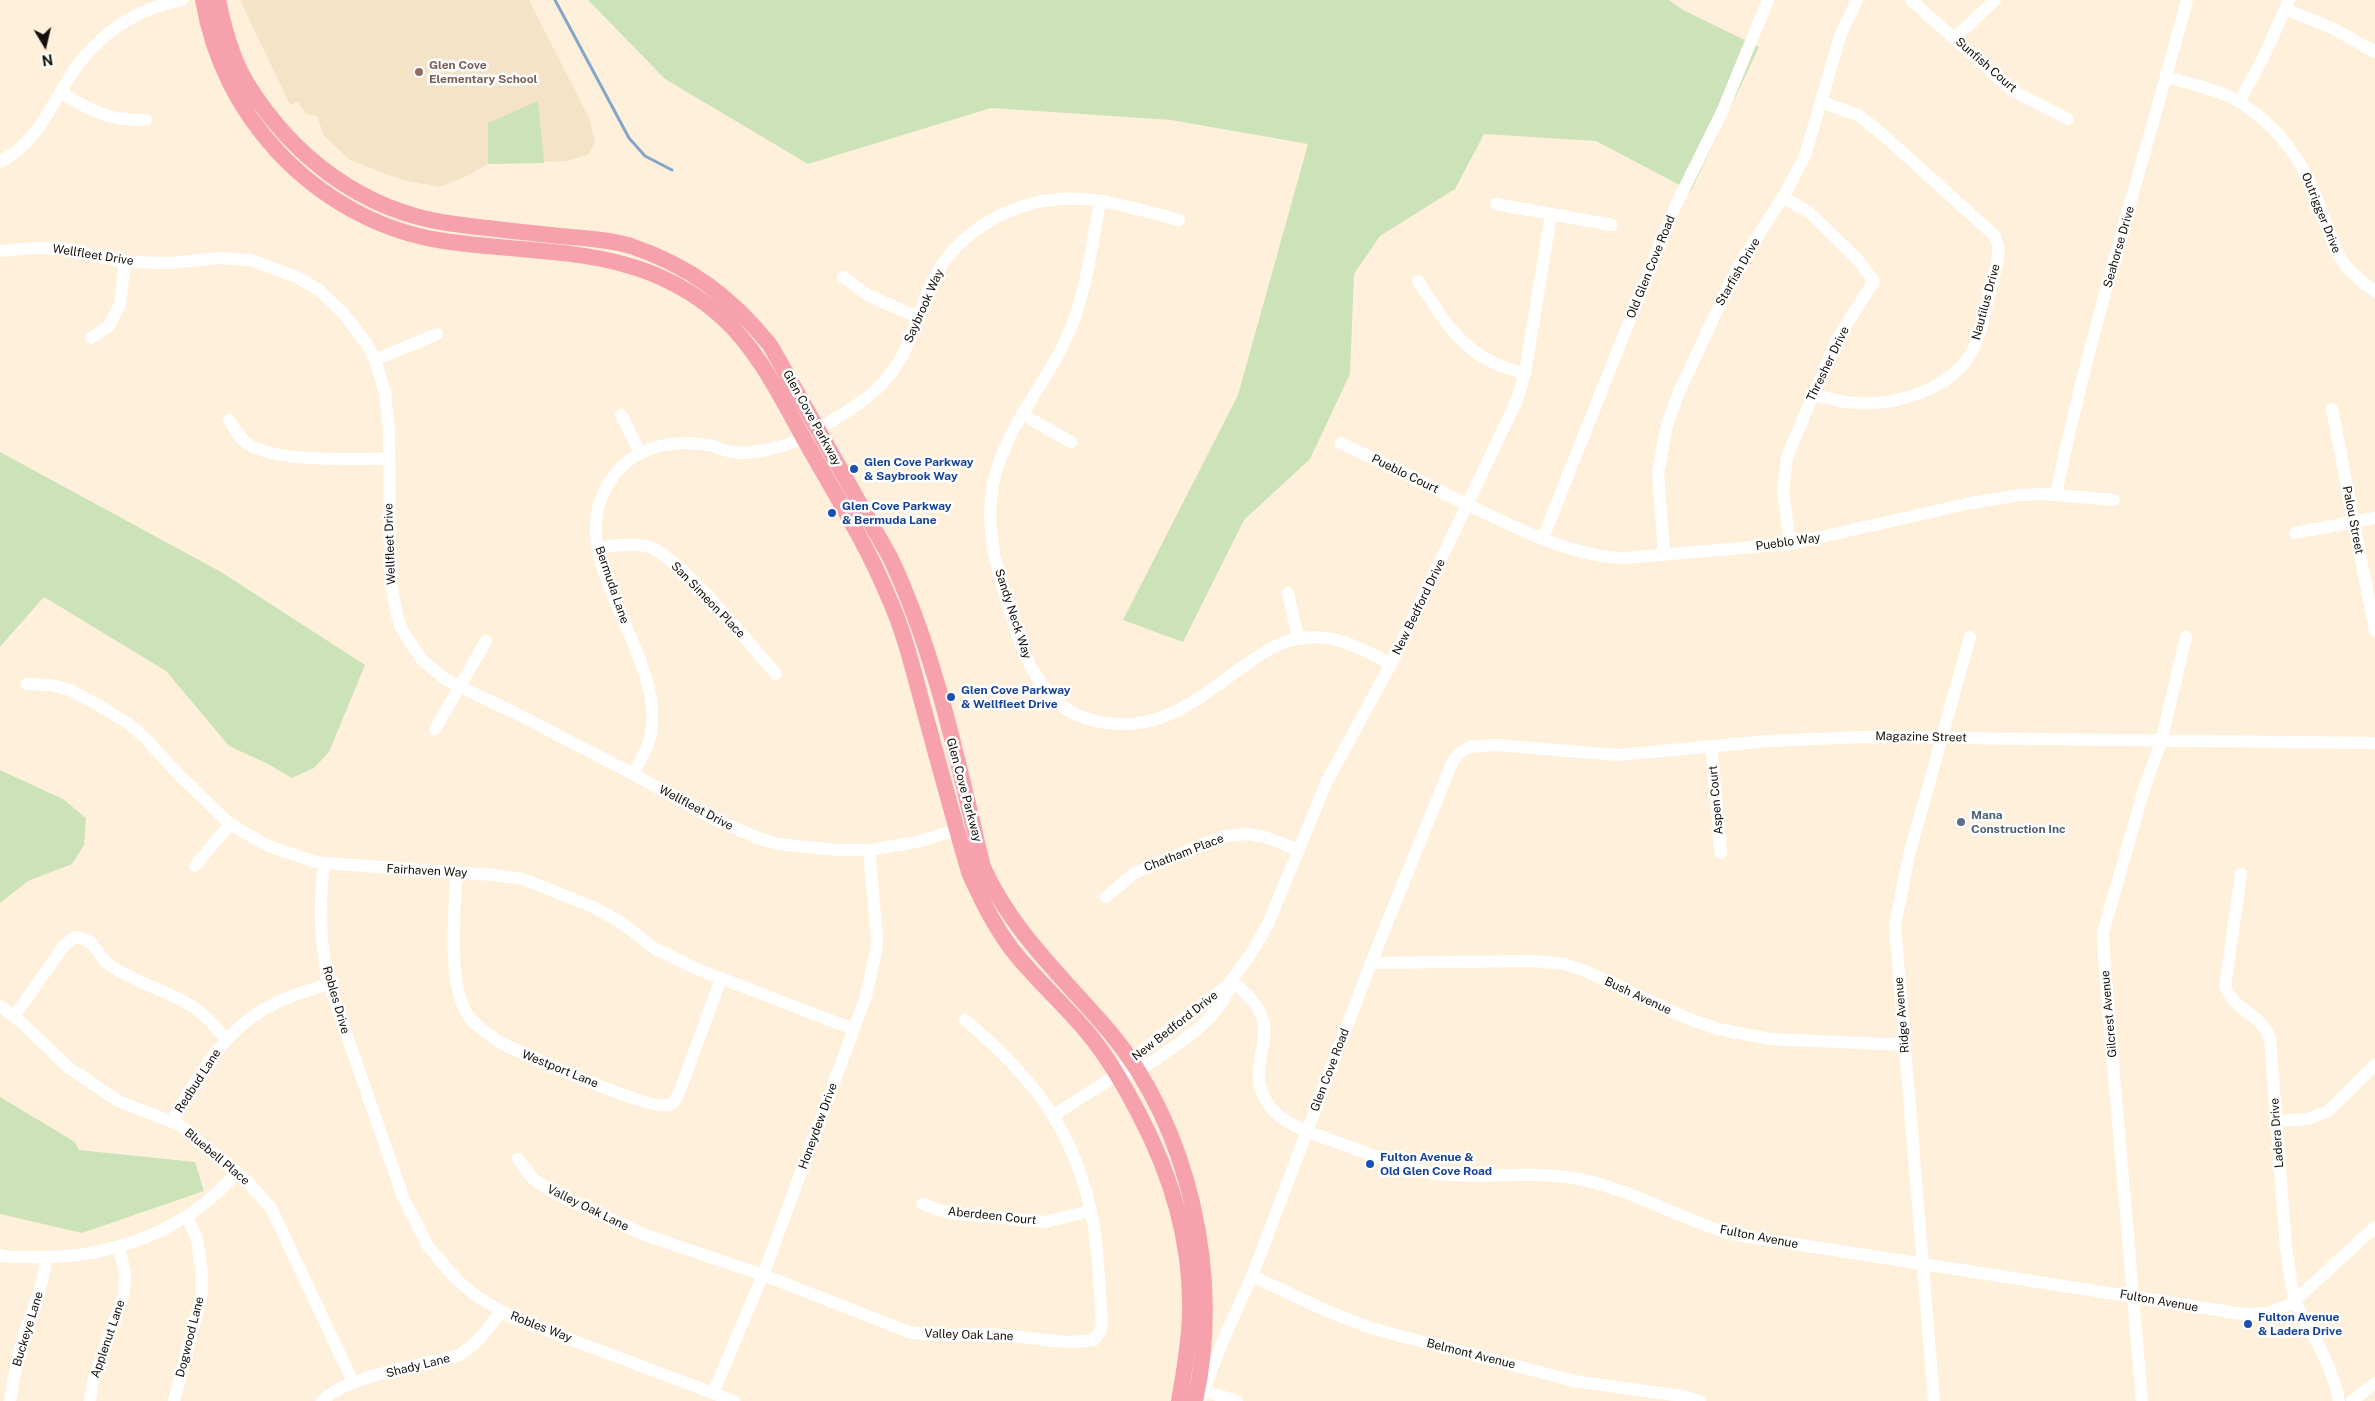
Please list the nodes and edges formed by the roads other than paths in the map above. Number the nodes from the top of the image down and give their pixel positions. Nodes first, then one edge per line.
1 (182, 0) edge
2 (186, 0) edge
3 (1768, 0) edge
4 (1857, 0) edge
5 (1911, 0) edge
6 (1995, 0) edge
7 (2187, 0) edge
8 (208, 1) edge
9 (2288, 4) edge
10 (1955, 38) junction
11 (2375, 52) edge
12 (2167, 77) junction
13 (62, 93) junction
14 (1822, 102) junction
15 (2239, 102) junction
16 (2068, 119) dead end
17 (146, 120) dead end
18 (0, 162) edge
19 (1783, 198) junction
20 (1100, 202) junction
21 (1496, 204) dead end
22 (1550, 214) junction
23 (1179, 220) dead end
24 (1612, 225) dead end
25 (0, 251) edge
26 (125, 262) junction
27 (843, 277) dead end
28 (1418, 282) dead end
29 (2375, 291) edge
30 (918, 317) junction
31 (437, 334) dead end
32 (92, 338) dead end
33 (375, 360) junction
34 (1526, 373) junction
35 (1813, 394) junction
36 (2332, 409) dead end
37 (1022, 414) junction
38 (621, 415) dead end
39 (228, 420) dead end
40 (811, 434) junction
41 (1071, 442) dead end
42 (1341, 444) dead end
43 (640, 452) junction
44 (389, 459) junction
45 (2056, 495) junction
46 (2114, 500) dead end
47 (1468, 504) junction
48 (2375, 518) edge
49 (2353, 522) junction
50 (2295, 533) dead end
51 (1542, 538) junction
52 (1790, 544) junction
53 (598, 548) junction
54 (1664, 555) junction
55 (1288, 593) dead end
56 (2375, 631) edge
57 (1970, 637) dead end
58 (2186, 637) dead end
59 (1298, 638) junction
60 (486, 641) dead end
61 (1391, 664) junction
62 (776, 674) dead end
63 (27, 684) dead end
64 (460, 687) junction
65 (435, 729) dead end
66 (1942, 738) junction
67 (2161, 742) junction
68 (2375, 743) edge
69 (1711, 746) junction
70 (1469, 747) joint
71 (633, 774) junction
72 (230, 824) junction
73 (973, 825) junction
74 (957, 830) junction
75 (869, 850) junction
76 (1299, 850) junction
77 (1722, 853) dead end
78 (324, 863) junction
79 (195, 866) dead end
80 (457, 872) junction
81 (2241, 874) dead end
82 (1106, 897) dead end
83 (1371, 963) junction
84 (721, 979) junction
85 (1232, 980) junction
86 (329, 984) junction
87 (0, 1006) edge
88 (14, 1016) junction
89 (964, 1020) dead end
90 (854, 1029) junction
91 (226, 1040) junction
92 (1905, 1045) junction
93 (1134, 1065) junction
94 (2375, 1065) edge
95 (1118, 1074) junction
96 (369, 1103) joint
97 (1054, 1115) junction
98 (2276, 1121) junction
99 (171, 1122) junction
100 (1306, 1132) junction
101 (518, 1159) dead end
102 (237, 1172) junction
103 (923, 1204) dead end
104 (1090, 1211) junction
105 (187, 1216) junction
106 (2375, 1227) edge
107 (119, 1248) junction
108 (0, 1255) edge
109 (46, 1257) junction
110 (1923, 1263) junction
111 (763, 1275) junction
112 (1252, 1276) junction
113 (2134, 1297) junction
114 (2294, 1301) junction
115 (501, 1311) junction
116 (352, 1382) junction
117 (2375, 1383) edge
118 (713, 1393) junction
119 (1200, 1398) edge
120 (10, 1401) edge
121 (90, 1401) edge
122 (174, 1401) edge
123 (322, 1401) edge
124 (734, 1401) edge
125 (1179, 1401) edge
126 (1236, 1401) edge
127 (1700, 1401) edge
128 (1934, 1401) edge
129 (2142, 1401) edge
130 (2339, 1401) edge
131 (2352, 1401) edge

1 - 13 street
2 - 8 street
3 - 51 street, Old Glen Cove Road
4 - 14 street, Starfish Drive
5 - 10 street, Sunfish Court
6 - 10 street
7 - 12 street, Seahorse Drive
8 - 40 main road, Glen Cove Parkway
9 - 11 street
9 - 15 street
10 - 16 street, Sunfish Court
12 - 15 street, Outrigger Drive
12 - 45 street, Seahorse Drive
13 - 17 street
13 - 18 street
14 - 19 street, Starfish Drive
14 - 35 street, Nautilus Drive
15 - 29 street, Outrigger Drive
19 - 35 street, Thresher Drive
19 - 54 street, Starfish Drive
20 - 23 street, Saybrook Way
20 - 30 street, Saybrook Way
20 - 37 street, Sandy Neck Way
21 - 22 street
22 - 24 street
22 - 34 street, New Bedford Drive
25 - 26 street, Wellfleet Drive
26 - 32 street
26 - 33 street, Wellfleet Drive
27 - 30 street
28 - 34 street
30 - 40 street, Saybrook Way
31 - 33 street
33 - 44 street, Wellfleet Drive
34 - 47 street, New Bedford Drive
35 - 52 street, Thresher Drive
36 - 49 street, Palou Street
37 - 41 street
37 - 59 street, Sandy Neck Way
38 - 43 street
39 - 44 street
40 - 43 street, Bermuda Lane
40 - 73 main road, Glen Cove Parkway
40 - 74 main road, Glen Cove Parkway
42 - 47 street, Pueblo Court
43 - 53 street, Bermuda Lane
44 - 64 street, Wellfleet Drive
45 - 46 street, Pueblo Way
45 - 52 street, Pueblo Way
47 - 51 street, Pueblo Way
47 - 61 street, New Bedford Drive
48 - 49 street
49 - 50 street
49 - 56 street, Palou Street
51 - 54 street, Pueblo Way
52 - 54 street, Pueblo Way
53 - 62 street, San Simeon Place
53 - 71 street, Bermuda Lane
55 - 59 street
57 - 66 street, Ridge Avenue
58 - 67 street, Gilcrest Avenue
59 - 61 street, Sandy Neck Way
60 - 64 street
61 - 76 street, New Bedford Drive
63 - 72 street, Fairhaven Way
64 - 65 street
64 - 71 street, Wellfleet Drive
66 - 67 street, Magazine Street
66 - 69 street, Magazine Street
66 - 92 street, Ridge Avenue
67 - 68 street, Magazine Street
67 - 113 street, Gilcrest Avenue
69 - 70 street, Magazine Street
69 - 77 street, Aspen Court
70 - 83 street, Glen Cove Road
71 - 75 street, Wellfleet Drive
72 - 78 street, Fairhaven Way
72 - 79 street
73 - 74 street, Wellfleet Drive
73 - 93 main road, Glen Cove Parkway
74 - 75 street, Wellfleet Drive
74 - 95 main road, Glen Cove Parkway
75 - 90 street, Honeydew Drive
76 - 82 street, Chatham Place
76 - 85 street, New Bedford Drive
78 - 80 street, Fairhaven Way
78 - 86 street, Robles Drive
80 - 84 street, Fairhaven Way
80 - 84 street, Westport Lane
81 - 98 street, Ladera Drive
83 - 92 street, Bush Avenue
83 - 100 street, Glen Cove Road
84 - 90 street, Fairhaven Way
85 - 93 street, New Bedford Drive
85 - 100 street, Fulton Avenue
86 - 91 street, Redbud Lane
86 - 96 street, Robles Drive
87 - 88 street, Bluebell Place
88 - 91 street
88 - 99 street, Bluebell Place
89 - 97 street, Valley Oak Lane
90 - 111 street, Honeydew Drive
91 - 99 street, Redbud Lane
92 - 110 street, Ridge Avenue
93 - 95 street, New Bedford Drive
93 - 119 main road, Glen Cove Parkway
94 - 98 street
95 - 97 street, New Bedford Drive
95 - 125 main road, Glen Cove Parkway
96 - 115 street, Robles Way
97 - 104 street, Valley Oak Lane
98 - 114 street, Ladera Drive
99 - 102 street, Bluebell Place
100 - 110 street, Fulton Avenue
100 - 112 street, Glen Cove Road
101 - 111 street, Valley Oak Lane
102 - 105 street
102 - 116 street, Bluebell Place
103 - 104 street, Aberdeen Court
104 - 111 street, Valley Oak Lane
105 - 107 street
105 - 122 street, Dogwood Lane
106 - 114 street, Fulton Avenue
107 - 109 street
107 - 121 street, Applenut Lane
108 - 109 street
109 - 120 street, Buckeye Lane
110 - 113 street, Fulton Avenue
110 - 128 street, Ridge Avenue
111 - 118 street, Honeydew Drive
112 - 119 street, Glen Cove Road
112 - 127 street, Belmont Avenue
113 - 114 street, Fulton Avenue
113 - 129 street, Gilcrest Avenue
114 - 130 street, Ladera Drive
115 - 116 street, Shady Lane
115 - 118 street, Robles Way
116 - 123 street, Shady Lane
117 - 131 street
118 - 124 street, Robles Way
119 - 126 street

